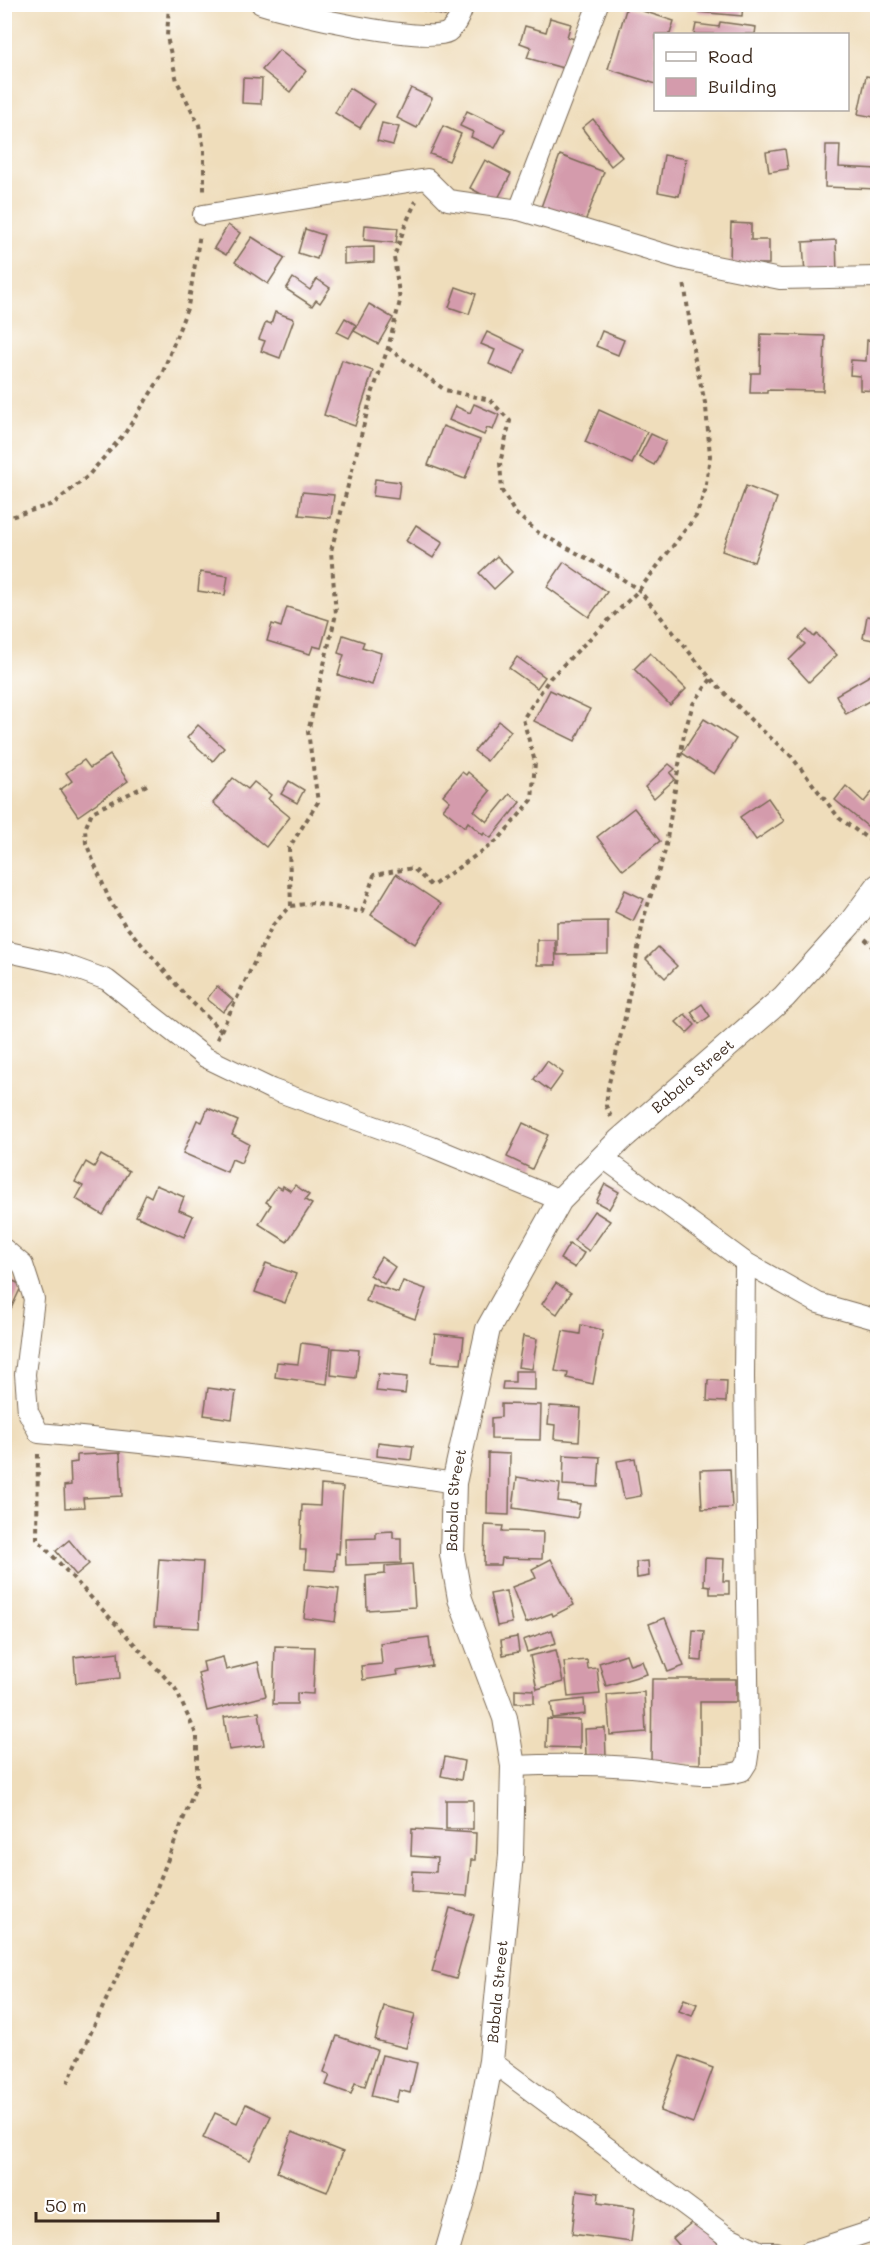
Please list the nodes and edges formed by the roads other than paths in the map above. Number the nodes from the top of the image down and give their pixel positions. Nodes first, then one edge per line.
1 (261, 4) edge
2 (464, 4) edge
3 (598, 4) edge
4 (519, 210) junction
5 (203, 215) road end
6 (878, 277) edge
7 (878, 886) edge
8 (4, 951) edge
9 (602, 1157) junction
10 (560, 1200) junction
11 (4, 1249) edge
12 (746, 1262) junction
13 (878, 1320) edge
14 (454, 1484) junction
15 (513, 1766) junction
16 (491, 2061) junction
17 (878, 2229) edge
18 (447, 2253) edge
19 (775, 2253) edge
20 (808, 2253) edge

1 - 2 street
3 - 4 street
4 - 5 street
4 - 6 street
7 - 9 street, Babala Street
8 - 10 street
9 - 10 street, Babala Street
9 - 12 street
10 - 14 street, Babala Street
11 - 14 street
12 - 13 street
12 - 15 street
14 - 15 street, Babala Street
15 - 16 street, Babala Street
16 - 18 street, Babala Street
16 - 19 street
17 - 20 street

